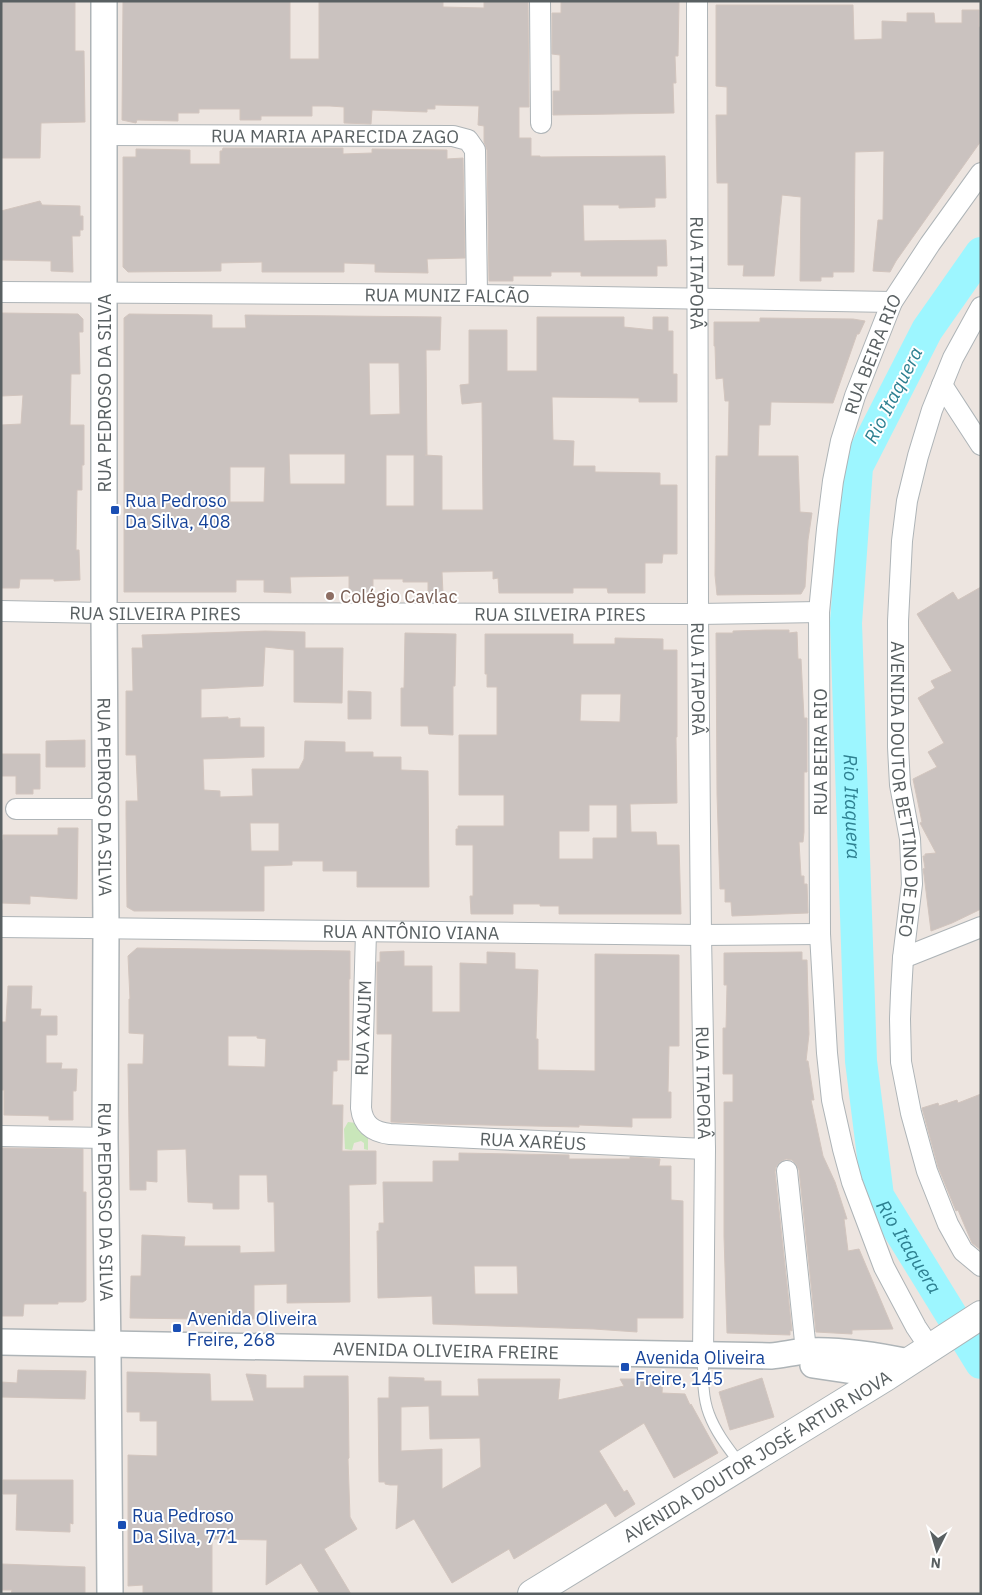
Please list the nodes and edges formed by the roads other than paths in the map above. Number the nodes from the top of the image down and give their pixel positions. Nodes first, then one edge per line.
1 (104, 1) edge
2 (540, 1) edge
3 (697, 1) edge
4 (541, 123) dead end
5 (104, 135) junction
6 (981, 172) edge
7 (1, 292) edge
8 (104, 293) junction
9 (477, 295) junction
10 (698, 299) junction
11 (892, 302) junction
12 (981, 307) edge
13 (942, 386) junction
14 (981, 445) edge
15 (1, 611) edge
16 (820, 612) junction
17 (104, 613) junction
18 (698, 614) junction
19 (16, 809) dead end
20 (106, 809) junction
21 (1, 927) edge
22 (981, 927) edge
23 (106, 929) junction
24 (366, 932) junction
25 (820, 934) junction
26 (701, 935) junction
27 (903, 958) junction
28 (365, 1123) joint
29 (1, 1136) edge
30 (105, 1138) junction
31 (705, 1149) junction
32 (787, 1171) dead end
33 (981, 1266) edge
34 (981, 1315) edge
35 (1, 1342) edge
36 (108, 1344) junction
37 (806, 1351) junction
38 (703, 1355) junction
39 (772, 1356) junction
40 (917, 1357) junction
41 (741, 1466) junction
42 (110, 1594) edge
43 (532, 1594) edge

1 - 5 street, RUA PEDROSO DA SILVA
2 - 4 street
3 - 10 street, RUA ITAPORÂ
5 - 8 street, RUA PEDROSO DA SILVA
5 - 9 street, RUA MARIA APARECIDA ZAGO
6 - 11 street, RUA BEIRA RIO
7 - 8 street, RUA MUNIZ FALCÃO
8 - 9 street, RUA MUNIZ FALCÃO
8 - 17 street, RUA PEDROSO DA SILVA
9 - 10 street, RUA MUNIZ FALCÃO
10 - 11 street, RUA MUNIZ FALCÃO
10 - 18 street, RUA ITAPORÂ
11 - 16 street, RUA BEIRA RIO
12 - 13 street, AVENIDA DOUTOR BETTINO DE DEO
13 - 14 street
13 - 27 street, AVENIDA DOUTOR BETTINO DE DEO
15 - 17 street, RUA SILVEIRA PIRES
16 - 18 street, RUA SILVEIRA PIRES
16 - 25 street, RUA BEIRA RIO
17 - 18 street, RUA SILVEIRA PIRES
17 - 20 street, RUA PEDROSO DA SILVA
18 - 26 street, RUA ITAPORÂ
19 - 20 street
20 - 23 street, RUA PEDROSO DA SILVA
21 - 23 street, RUA ANTÔNIO VIANA
22 - 27 street
23 - 24 street, RUA ANTÔNIO VIANA
23 - 30 street, RUA PEDROSO DA SILVA
24 - 26 street, RUA ANTÔNIO VIANA
24 - 28 street, RUA XAUIM
25 - 26 street, RUA ANTÔNIO VIANA
25 - 40 street, RUA BEIRA RIO
26 - 31 street, RUA ITAPORÂ
27 - 33 street, AVENIDA DOUTOR BETTINO DE DEO
28 - 31 street, RUA XARÉUS
29 - 30 street
30 - 36 street, RUA PEDROSO DA SILVA
31 - 38 street, RUA ITAPORÂ
32 - 37 street
34 - 40 main road, AVENIDA DOUTOR JOSÉ ARTUR NOVA
35 - 36 street, AVENIDA OLIVEIRA FREIRE
36 - 38 street, AVENIDA OLIVEIRA FREIRE
36 - 42 street, RUA PEDROSO DA SILVA
37 - 39 street, AVENIDA OLIVEIRA FREIRE
37 - 40 street, AVENIDA OLIVEIRA FREIRE
38 - 39 street, AVENIDA OLIVEIRA FREIRE
38 - 41 lane
39 - 40 street, AVENIDA OLIVEIRA FREIRE
40 - 41 main road, AVENIDA DOUTOR JOSÉ ARTUR NOVA
41 - 43 main road, AVENIDA DOUTOR JOSÉ ARTUR NOVA

